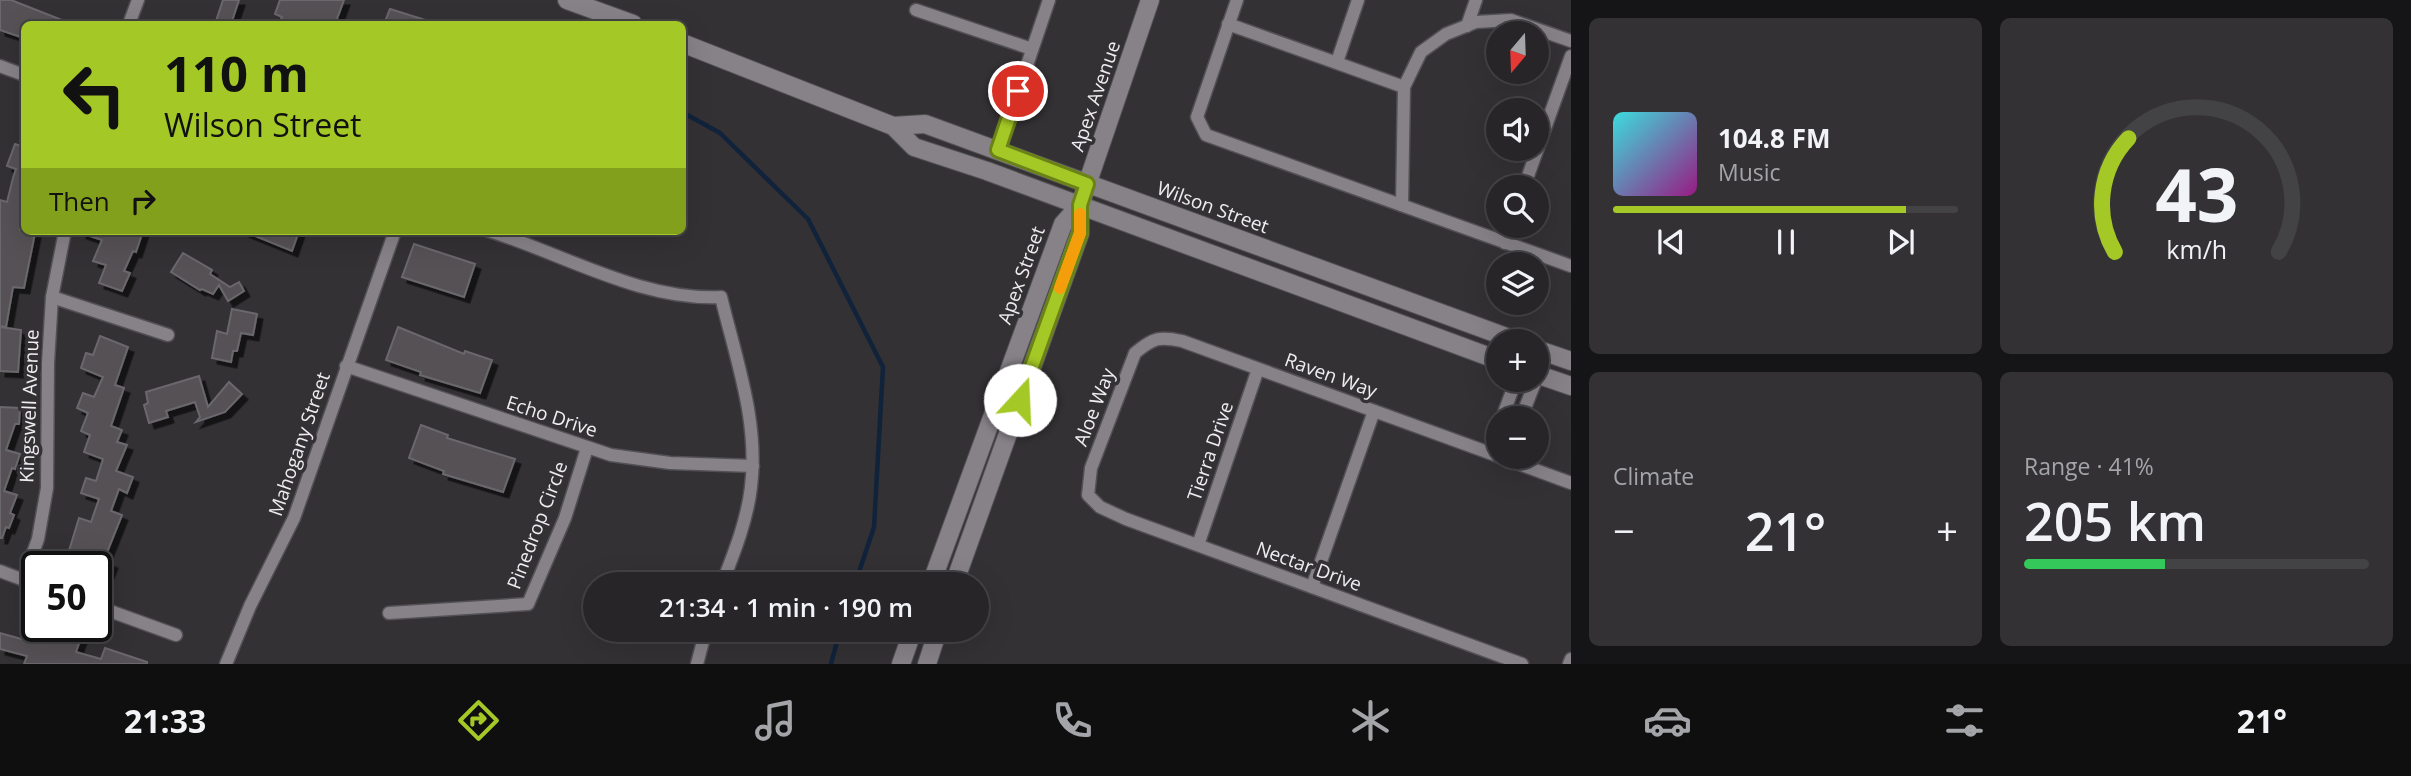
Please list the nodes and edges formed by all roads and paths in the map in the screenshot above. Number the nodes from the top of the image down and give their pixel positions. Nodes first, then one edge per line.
1 (138, 0) edge
2 (567, 0) edge
3 (1049, 0) edge
4 (1150, 0) edge
5 (1237, 0) edge
6 (1358, 0) edge
7 (1476, 0) edge
8 (916, 10) dead end
9 (130, 21) edge
10 (625, 21) edge
11 (1228, 24) junction
12 (1467, 26) junction
13 (1571, 41) edge
14 (686, 45) edge
15 (1032, 49) junction
16 (1571, 57) edge
17 (1337, 62) junction
18 (0, 66) edge
19 (21, 74) edge
20 (1404, 87) junction
21 (894, 126) junction
22 (998, 150) junction
23 (1528, 175) edge
24 (1087, 184) junction
25 (1080, 205) junction
26 (1402, 205) junction
27 (64, 235) edge
28 (395, 235) edge
29 (500, 235) edge
30 (1507, 238) edge
31 (1505, 243) junction
32 (1571, 267) edge
33 (52, 297) junction
34 (1486, 330) edge
35 (168, 335) dead end
36 (1150, 340) joint
37 (1549, 353) edge
38 (1486, 356) edge
39 (1571, 361) edge
40 (346, 366) junction
41 (1258, 369) junction
42 (1549, 380) edge
43 (1571, 386) edge
44 (1374, 411) junction
45 (587, 449) junction
46 (1486, 451) edge
47 (753, 467) junction
48 (1534, 469) edge
49 (1571, 483) edge
50 (1088, 495) joint
51 (1198, 545) junction
52 (34, 551) edge
53 (0, 571) edge
54 (726, 572) edge
55 (934, 572) edge
56 (958, 572) edge
57 (21, 579) edge
58 (1312, 587) junction
59 (112, 612) edge
60 (389, 613) dead end
61 (176, 635) dead end
62 (702, 642) edge
63 (909, 642) edge
64 (934, 642) edge
65 (226, 664) edge
66 (696, 664) edge
67 (901, 664) edge
68 (927, 664) edge
69 (1522, 664) edge

1 - 9 street
2 - 10 street
3 - 15 street
4 - 24 street, Apex Avenue
5 - 11 street
6 - 17 street
7 - 12 street
8 - 15 street
11 - 17 street
11 - 26 street
12 - 13 street
12 - 20 street
14 - 21 street, Wilson Street
15 - 22 street
16 - 23 street
17 - 20 street
18 - 19 street
20 - 26 street
21 - 22 street, Wilson Street
21 - 25 street, Wilson Street
22 - 24 street, Wilson Street
24 - 25 street, Apex Avenue
24 - 34 street, Wilson Street
25 - 38 street, Wilson Street
25 - 55 street, Apex Street
25 - 56 street
26 - 31 street
27 - 33 street, Kingswell Avenue
28 - 40 street, Mahogany Street
29 - 47 street
30 - 31 street
31 - 32 street
33 - 35 street
33 - 52 street, Kingswell Avenue
36 - 41 street, Raven Way
36 - 50 street, Aloe Way
37 - 39 street
40 - 45 street, Echo Drive
40 - 65 street, Mahogany Street
41 - 44 street, Raven Way
41 - 51 street, Tierra Drive
42 - 43 street
44 - 46 street, Raven Way
44 - 58 street
45 - 47 street, Echo Drive
45 - 60 street, Pinedrop Circle
47 - 54 street
48 - 49 street, Raven Way
50 - 51 street, Nectar Drive
51 - 58 street, Nectar Drive
53 - 57 street
58 - 69 street, Nectar Drive
59 - 61 street
62 - 66 street
63 - 67 street
64 - 68 street

